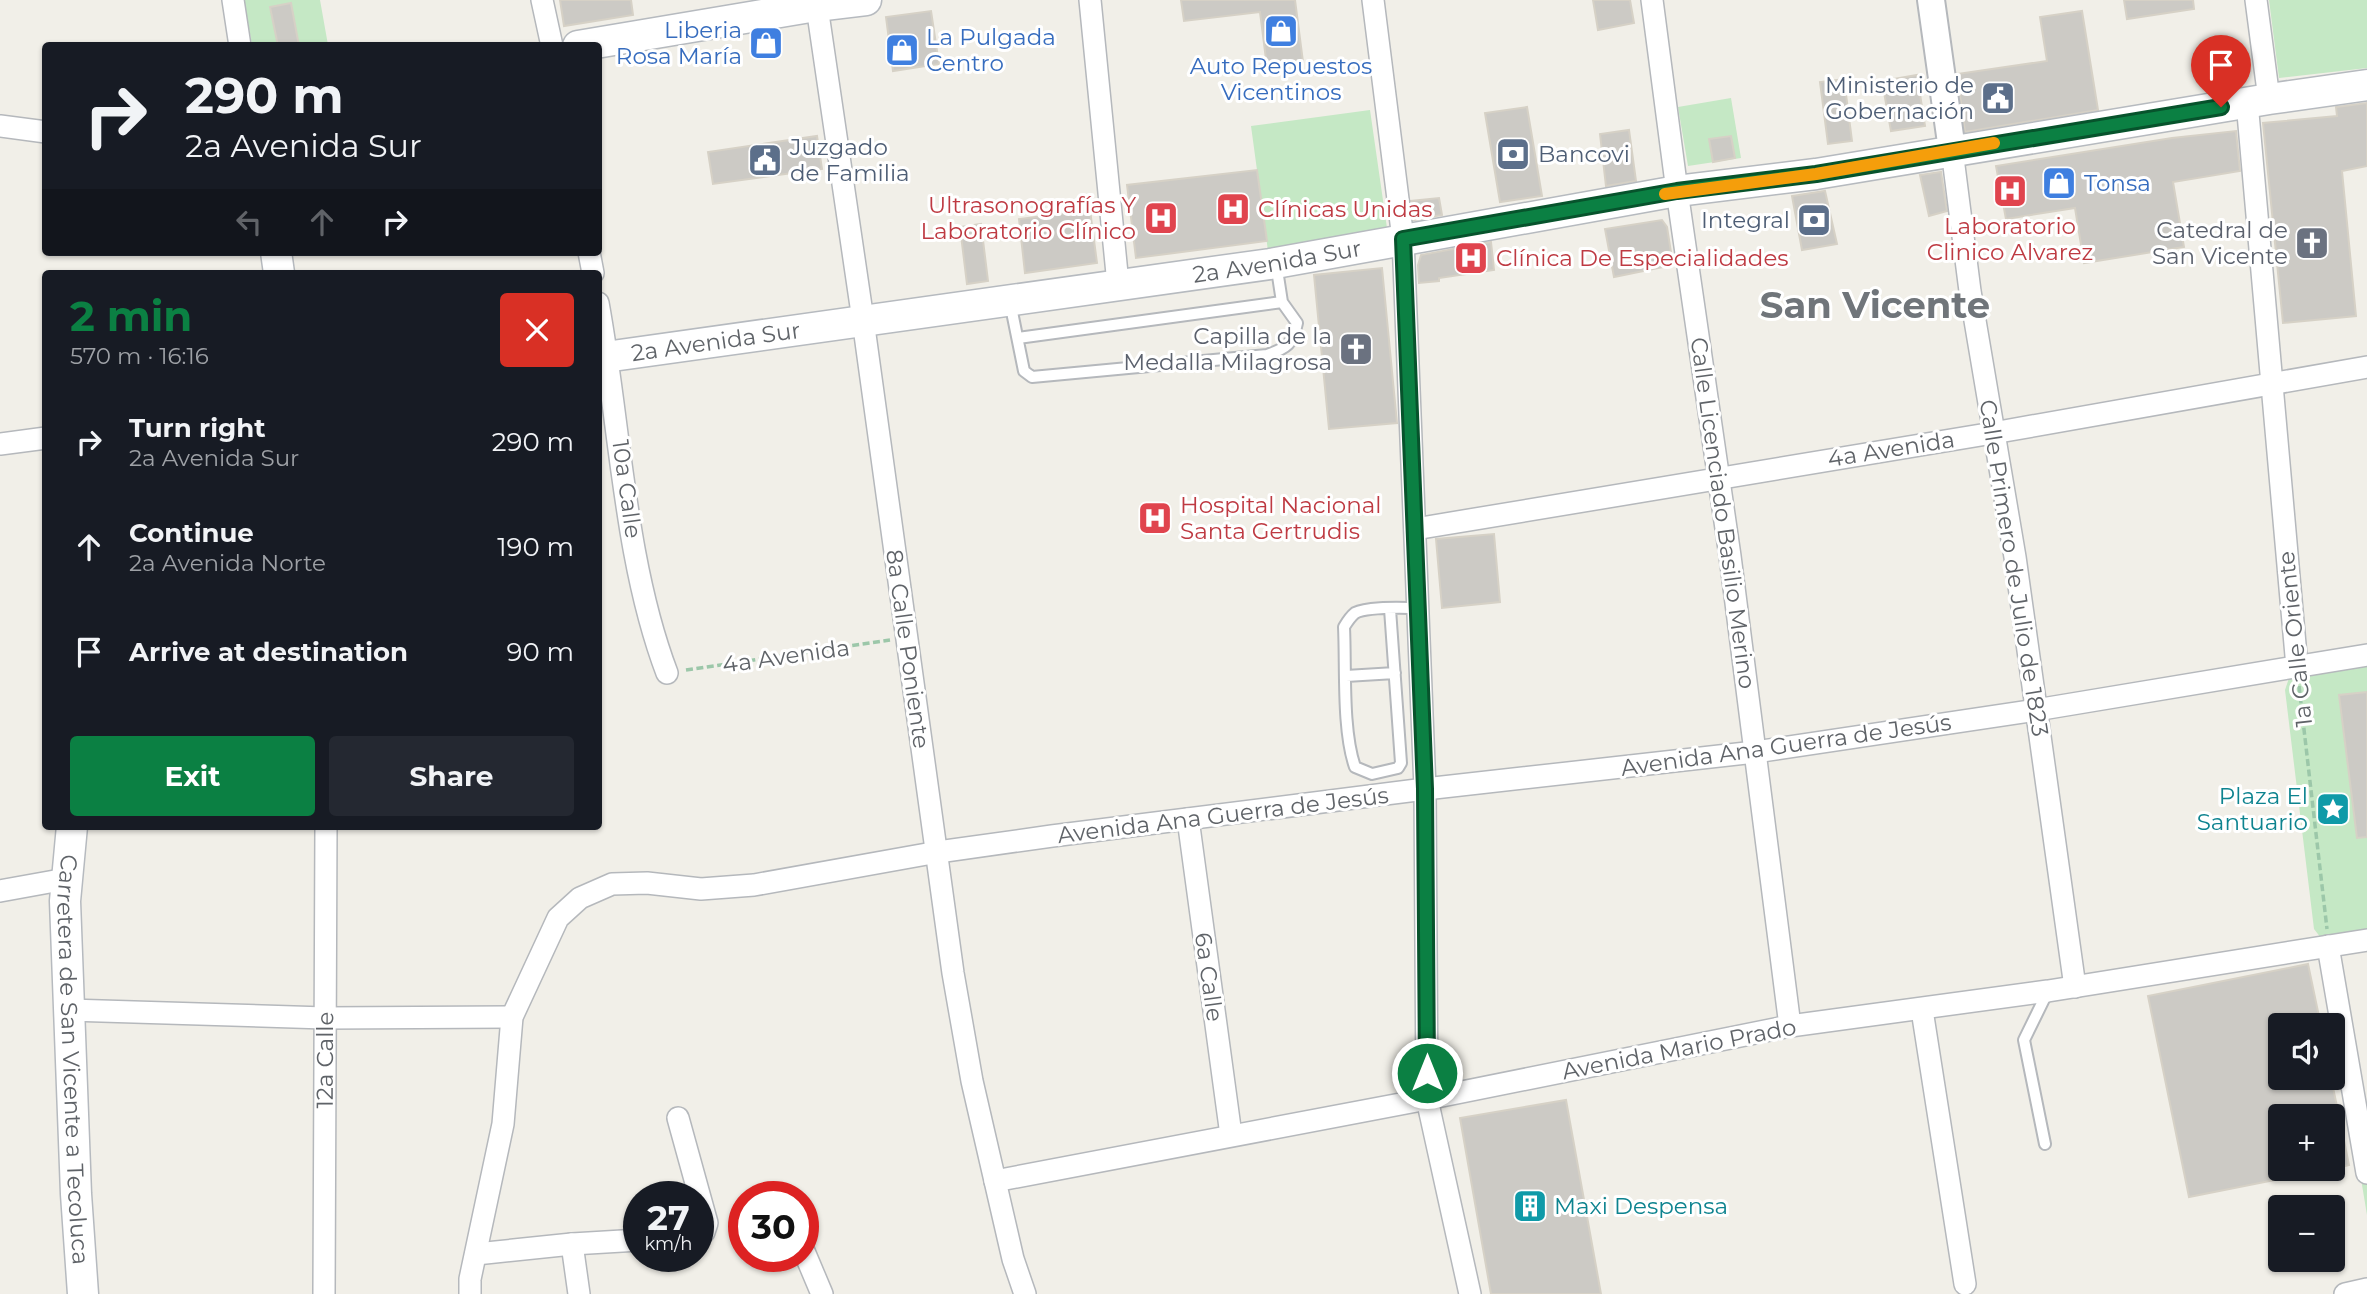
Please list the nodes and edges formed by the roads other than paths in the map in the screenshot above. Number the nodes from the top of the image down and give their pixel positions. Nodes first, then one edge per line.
1 (233, 0) edge
2 (542, 0) edge
3 (866, 0) edge
4 (1090, 0) edge
5 (1373, 0) edge
6 (1652, 0) edge
7 (1931, 0) edge
8 (2256, 0) edge
9 (816, 3) edge
10 (239, 42) edge
11 (551, 42) edge
12 (600, 42) edge
13 (2367, 85) edge
14 (2258, 101) junction
15 (0, 126) edge
16 (42, 131) edge
17 (1952, 150) junction
18 (1677, 191) junction
19 (1403, 239) junction
20 (1276, 262) junction
21 (1118, 284) junction
22 (1010, 299) junction
23 (1282, 302) junction
24 (863, 320) junction
25 (1018, 338) junction
26 (603, 357) edge
27 (2367, 367) edge
28 (2271, 384) junction
29 (1993, 433) junction
30 (42, 439) edge
31 (0, 444) edge
32 (1720, 477) junction
33 (1415, 529) junction
34 (1418, 608) junction
35 (1390, 609) junction
36 (2367, 654) edge
37 (2297, 667) junction
38 (667, 673) road end
39 (1395, 673) junction
40 (1346, 676) junction
41 (2036, 710) junction
42 (1755, 752) junction
43 (1425, 789) junction
44 (1188, 819) junction
45 (71, 830) edge
46 (326, 830) edge
47 (938, 852) junction
48 (65, 879) junction
49 (0, 891) edge
50 (2367, 940) edge
51 (2328, 946) junction
52 (2074, 987) junction
53 (2048, 991) junction
54 (69, 1010) junction
55 (1922, 1010) junction
56 (512, 1017) junction
57 (325, 1018) junction
58 (1790, 1027) junction
59 (1427, 1099) junction
60 (678, 1118) dead end
61 (1231, 1135) junction
62 (2045, 1144) dead end
63 (2367, 1173) edge
64 (695, 1181) edge
65 (995, 1181) junction
66 (623, 1241) edge
67 (572, 1244) junction
68 (476, 1254) junction
69 (813, 1272) edge
70 (1965, 1284) dead end
71 (2367, 1289) edge
72 (83, 1294) edge
73 (324, 1294) edge
74 (470, 1294) edge
75 (579, 1294) edge
76 (822, 1294) edge
77 (1025, 1294) edge
78 (1470, 1294) edge
79 (2345, 1294) edge

1 - 10 street
2 - 11 street
3 - 9 main road
4 - 21 street
5 - 19 street
6 - 18 street, Calle Licenciado Basilio Merino
7 - 17 street
8 - 14 street, 1a Calle Oriente
9 - 12 main road
9 - 24 street, 8a Calle Poniente
13 - 14 main road, 2a Avenida Sur
14 - 17 main road, 2a Avenida Sur
14 - 28 street, 1a Calle Oriente
15 - 16 street
17 - 18 main road, 2a Avenida Sur
17 - 29 street, Calle Primero de Julio de 1823
18 - 19 main road, 2a Avenida Sur
18 - 32 street, Calle Licenciado Basilio Merino
19 - 20 main road, 2a Avenida Sur
19 - 33 street
20 - 21 main road, 2a Avenida Sur
20 - 23 lane
21 - 22 main road, 2a Avenida Sur
22 - 24 main road, 2a Avenida Sur
22 - 25 lane
23 - 25 lane
23 - 25 lane
24 - 26 main road, 2a Avenida Sur
24 - 47 street, 8a Calle Poniente
26 - 38 street, 10a Calle
27 - 28 street, 4a Avenida
28 - 29 street, 4a Avenida
28 - 37 street, 1a Calle Oriente
29 - 32 street, 4a Avenida
29 - 41 street, Calle Primero de Julio de 1823
30 - 31 street
32 - 33 street, 4a Avenida
32 - 42 street, Calle Licenciado Basilio Merino
33 - 34 street
34 - 35 lane
34 - 43 street
35 - 39 lane
35 - 40 lane
36 - 37 street, Avenida Ana Guerra de Jesús
37 - 41 street, Avenida Ana Guerra de Jesús
39 - 40 lane
39 - 40 lane
41 - 42 street, Avenida Ana Guerra de Jesús
41 - 52 street, Calle Primero de Julio de 1823
42 - 43 street, Avenida Ana Guerra de Jesús
42 - 58 street, Calle Licenciado Basilio Merino
43 - 44 street, Avenida Ana Guerra de Jesús
43 - 59 street
44 - 47 street, Avenida Ana Guerra de Jesús
44 - 61 street, 6a Calle
45 - 48 main road, Carretera de San Vicente a Tecoluca
46 - 57 street, 12a Calle
47 - 56 street, Avenida Ana Guerra de Jesús
47 - 65 street, 8a Calle Poniente
48 - 49 street
48 - 54 main road, Carretera de San Vicente a Tecoluca
50 - 51 street, Avenida Mario Prado
51 - 52 street, Avenida Mario Prado
51 - 63 street
52 - 53 street, Avenida Mario Prado
53 - 55 street, Avenida Mario Prado
53 - 62 lane
54 - 57 street
54 - 72 main road, Carretera de San Vicente a Tecoluca
55 - 58 street, Avenida Mario Prado
55 - 70 street
56 - 57 street
56 - 68 street, Avenida Ana Guerra de Jesús
57 - 73 street, 12a Calle
58 - 59 street, Avenida Mario Prado
59 - 61 street, Avenida Mario Prado
59 - 78 street
60 - 64 street
61 - 65 street, Avenida Mario Prado
65 - 77 street, 8a Calle Poniente
66 - 67 street
67 - 68 street
67 - 75 street
68 - 74 street, Avenida Ana Guerra de Jesús
69 - 76 street
71 - 79 street

